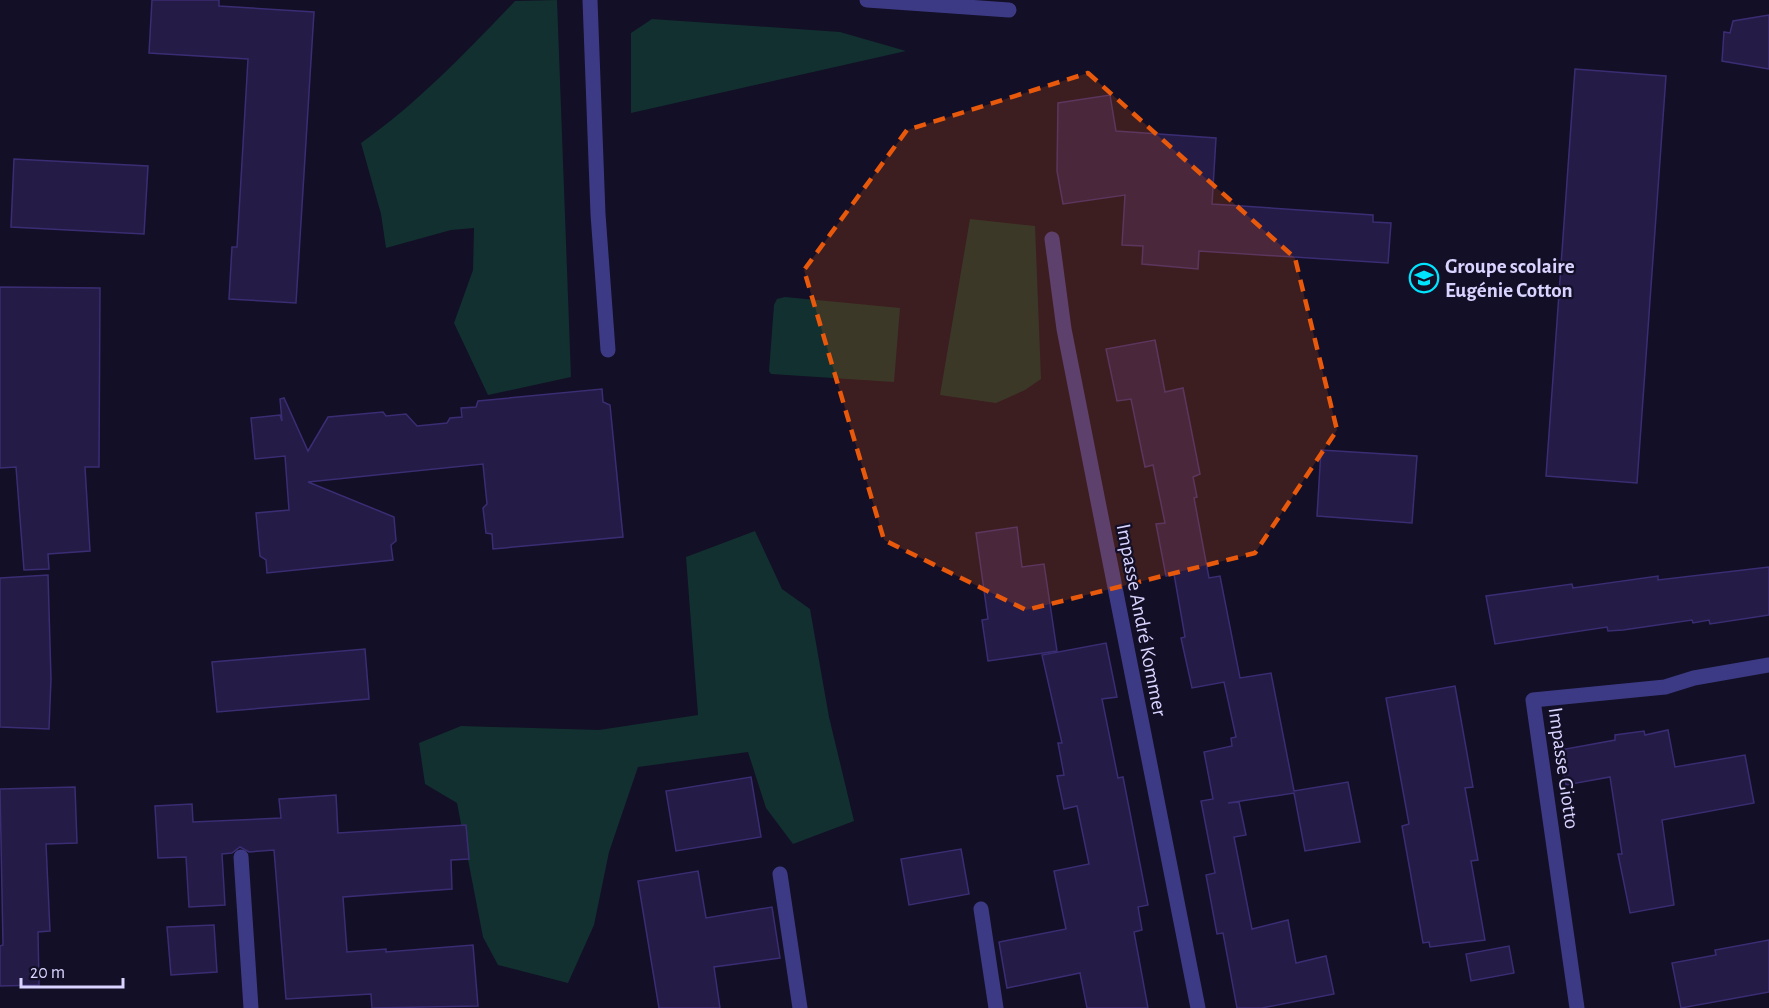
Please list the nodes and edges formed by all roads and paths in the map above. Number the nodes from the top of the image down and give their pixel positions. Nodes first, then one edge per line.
1 (590, 0) edge
2 (867, 0) edge
3 (1009, 10) dead end
4 (1052, 239) dead end
5 (608, 350) dead end
6 (1769, 665) edge
7 (241, 857) dead end
8 (780, 874) dead end
9 (981, 909) dead end
10 (251, 1008) edge
11 (800, 1008) edge
12 (996, 1008) edge
13 (1198, 1008) edge
14 (1577, 1008) edge

1 - 5 street
2 - 3 street
4 - 13 street, Impasse André Kommer
6 - 14 street, Impasse Giotto
7 - 10 street
8 - 11 street
9 - 12 street

